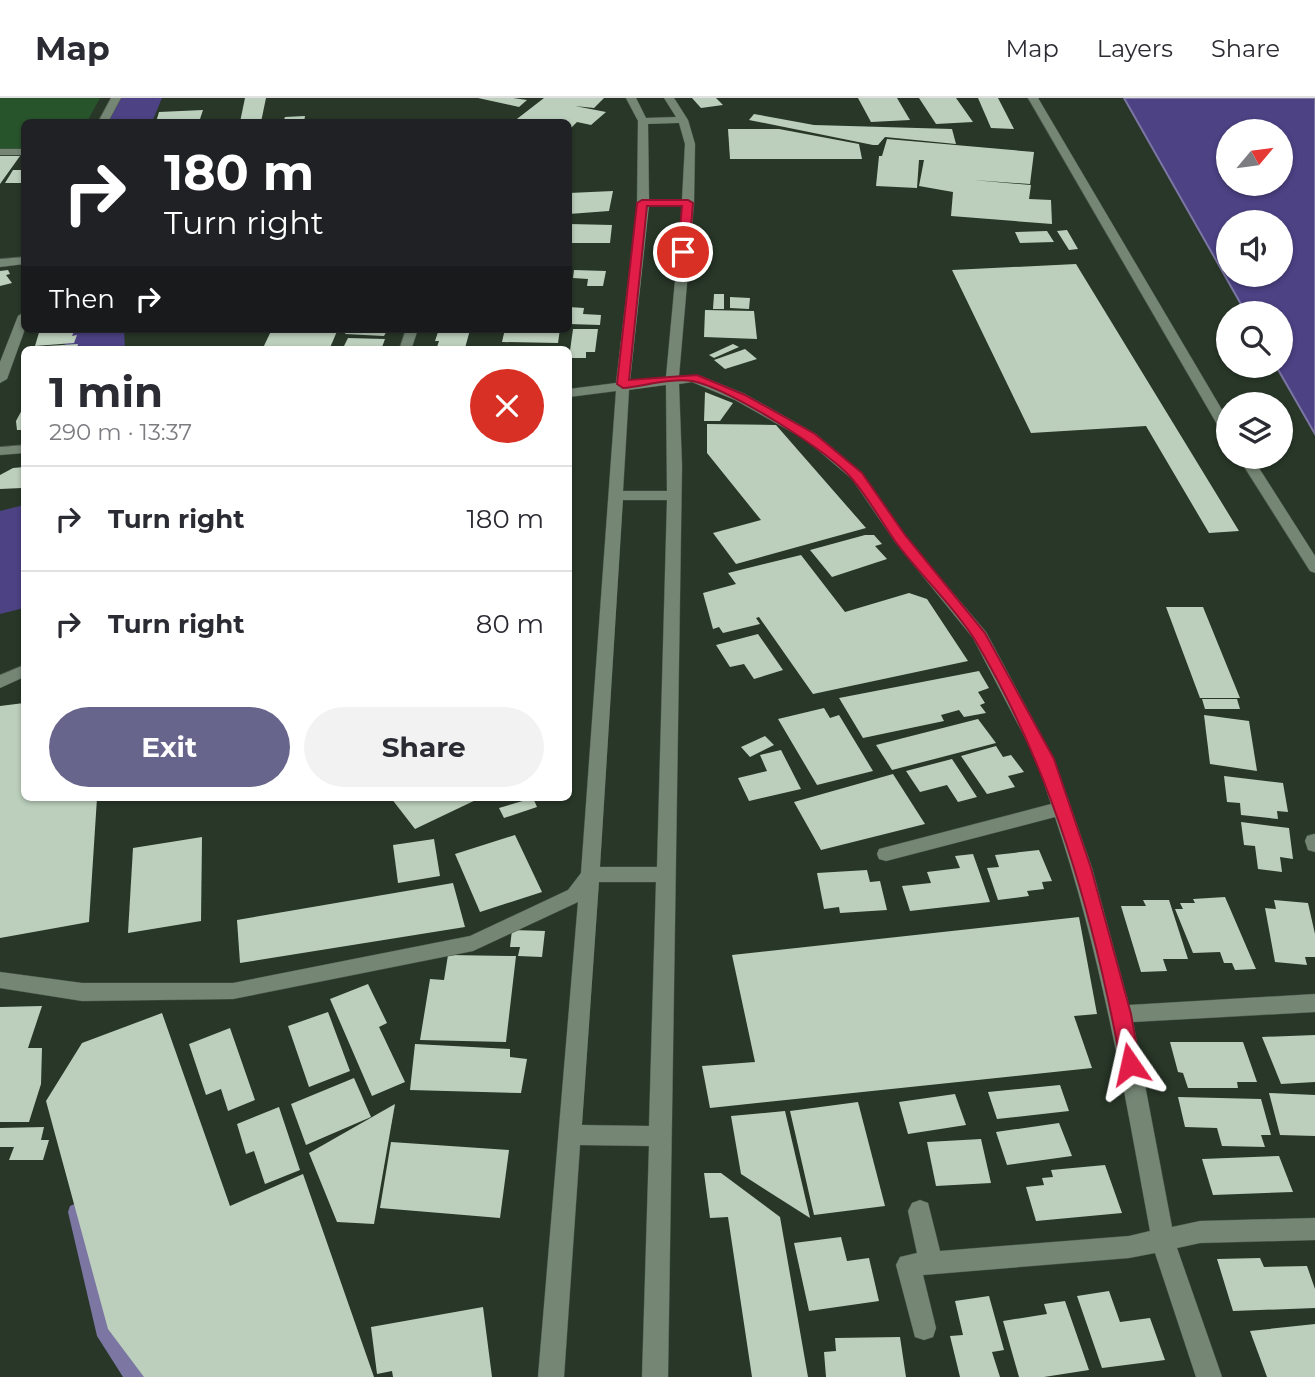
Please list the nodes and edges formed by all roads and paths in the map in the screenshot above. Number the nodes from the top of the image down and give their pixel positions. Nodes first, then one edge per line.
1 (116, 98) edge
2 (631, 98) edge
3 (669, 98) edge
4 (1033, 98) edge
5 (105, 119) edge
6 (683, 120) junction
7 (643, 121) junction
8 (0, 152) edge
9 (21, 152) edge
10 (642, 203) junction
11 (688, 203) junction
12 (21, 261) edge
13 (0, 263) edge
14 (21, 324) edge
15 (0, 379) edge
16 (672, 380) junction
17 (623, 384) junction
18 (572, 392) edge
19 (1216, 411) edge
20 (21, 449) edge
21 (0, 452) edge
22 (1253, 469) edge
23 (614, 495) junction
24 (674, 496) junction
25 (1315, 568) edge
26 (21, 672) edge
27 (0, 682) edge
28 (1062, 808) junction
29 (886, 854) dead end
30 (666, 874) junction
31 (590, 875) junction
32 (0, 980) edge
33 (1315, 1003) edge
34 (1121, 1014) junction
35 (568, 1135) junction
36 (660, 1136) junction
37 (920, 1211) dead end
38 (1315, 1229) edge
39 (1163, 1240) junction
40 (931, 1263) junction
41 (924, 1328) dead end
42 (551, 1377) edge
43 (655, 1377) edge
44 (1209, 1377) edge

1 - 5 street
2 - 7 street
3 - 6 street
4 - 19 street
6 - 7 street
6 - 11 street
7 - 10 street
8 - 9 street
10 - 11 street
10 - 17 street
11 - 16 street
12 - 13 street
14 - 15 street
16 - 17 street
16 - 24 street
16 - 28 street
17 - 18 street
17 - 23 street
20 - 21 street
22 - 25 street
23 - 24 street
23 - 31 street
24 - 30 street
26 - 27 street
28 - 29 street
28 - 34 street
30 - 31 street
30 - 36 street
31 - 32 street
31 - 35 street
33 - 34 street
34 - 39 street
35 - 36 street
35 - 42 street
36 - 43 street
37 - 40 street
38 - 39 street
39 - 40 street
39 - 44 street
40 - 41 street

